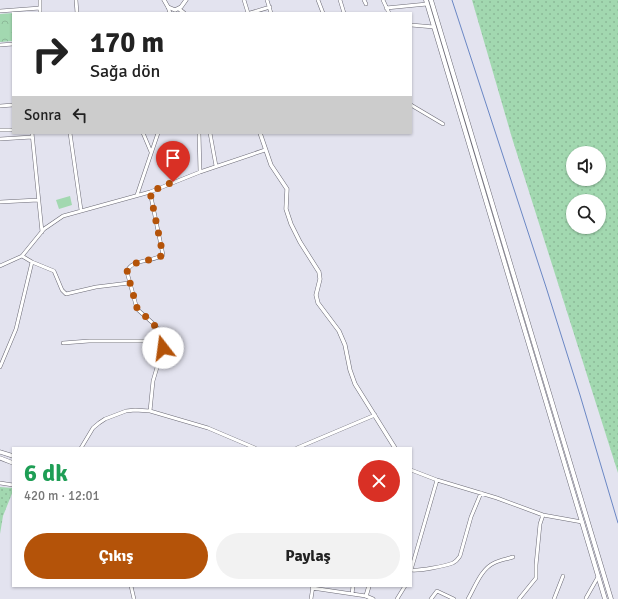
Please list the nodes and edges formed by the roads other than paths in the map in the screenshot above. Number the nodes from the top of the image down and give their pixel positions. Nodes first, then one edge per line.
1 (40, 0) edge
2 (76, 0) edge
3 (159, 0) edge
4 (244, 0) edge
5 (268, 0) edge
6 (318, 0) edge
7 (340, 0) edge
8 (364, 0) edge
9 (383, 0) edge
10 (431, 0) edge
11 (186, 1) edge
12 (164, 2) edge
13 (426, 2) edge
14 (366, 4) dead end
15 (168, 7) junction
16 (270, 7) junction
17 (40, 8) junction
18 (386, 8) junction
19 (178, 10) edge
20 (0, 11) edge
21 (40, 12) edge
22 (77, 12) edge
23 (170, 12) edge
24 (249, 12) edge
25 (252, 12) edge
26 (271, 12) edge
27 (323, 12) edge
28 (344, 12) edge
29 (388, 12) edge
30 (412, 25) edge
31 (434, 26) junction
32 (12, 44) edge
33 (0, 46) edge
34 (0, 106) edge
35 (12, 106) edge
36 (412, 106) edge
37 (443, 124) dead end
38 (0, 130) edge
39 (12, 130) edge
40 (70, 134) edge
41 (143, 134) edge
42 (158, 134) edge
43 (199, 134) edge
44 (210, 134) edge
45 (260, 134) edge
46 (32, 135) edge
47 (0, 139) edge
48 (265, 150) junction
49 (152, 152) junction
50 (216, 166) junction
51 (200, 172) junction
52 (150, 192) junction
53 (137, 195) junction
54 (38, 200) junction
55 (0, 202) edge
56 (81, 210) junction
57 (42, 232) junction
58 (22, 256) junction
59 (32, 262) junction
60 (0, 266) edge
61 (129, 283) junction
62 (164, 341) junction
63 (63, 342) dead end
64 (1, 360) edge
65 (0, 367) edge
66 (150, 411) junction
67 (375, 415) junction
68 (82, 447) edge
69 (253, 447) edge
70 (299, 447) edge
71 (394, 447) edge
72 (0, 452) edge
73 (12, 456) edge
74 (0, 458) edge
75 (12, 462) edge
76 (412, 470) edge
77 (437, 480) junction
78 (0, 483) edge
79 (12, 485) edge
80 (481, 493) junction
81 (543, 515) junction
82 (582, 522) junction
83 (513, 558) dead end
84 (412, 568) edge
85 (412, 571) edge
86 (563, 576) dead end
87 (599, 577) junction
88 (131, 587) edge
89 (313, 587) edge
90 (353, 587) edge
91 (369, 587) edge
92 (404, 587) edge
93 (352, 594) junction
94 (366, 596) junction
95 (586, 598) edge
96 (134, 599) edge
97 (311, 599) edge
98 (373, 599) edge
99 (397, 599) edge
100 (431, 599) edge
101 (454, 599) edge
102 (468, 599) edge
103 (519, 599) edge
104 (554, 599) edge
105 (606, 599) edge
106 (611, 599) edge

1 - 17 street
2 - 22 street
3 - 12 street
4 - 24 street
5 - 16 street
6 - 27 street
7 - 28 street
8 - 14 street
9 - 18 street
10 - 106 main road
11 - 19 street
12 - 15 street
13 - 18 street
13 - 31 main road
15 - 19 street
15 - 23 street
16 - 25 street
16 - 26 street
17 - 20 street
17 - 21 street
18 - 29 street
30 - 31 street
31 - 82 main road
32 - 33 street
34 - 35 street
36 - 37 street
38 - 39 street
40 - 56 street
41 - 49 street
42 - 49 street
43 - 51 street
44 - 50 street
45 - 48 street
46 - 47 street
46 - 54 street
48 - 50 street
48 - 67 street
49 - 53 street
50 - 51 street
51 - 52 street
52 - 53 street
52 - 61 street
53 - 56 street
54 - 55 street
54 - 57 street
56 - 57 street
57 - 58 street
58 - 59 street
58 - 60 street
59 - 61 street
59 - 64 street
61 - 62 street
62 - 63 street
62 - 66 street
64 - 65 street
66 - 68 street
66 - 69 street
67 - 70 street
67 - 71 street
72 - 73 street
74 - 75 street
76 - 77 street
77 - 80 street
77 - 84 street
78 - 79 street
80 - 81 street
80 - 85 street
81 - 82 street
81 - 103 street
82 - 87 main road
83 - 102 street
86 - 104 street
87 - 95 street
87 - 105 main road
88 - 96 street
89 - 93 street
89 - 97 street
90 - 93 street
91 - 94 street
92 - 99 street
93 - 94 street
94 - 98 street
100 - 101 street

